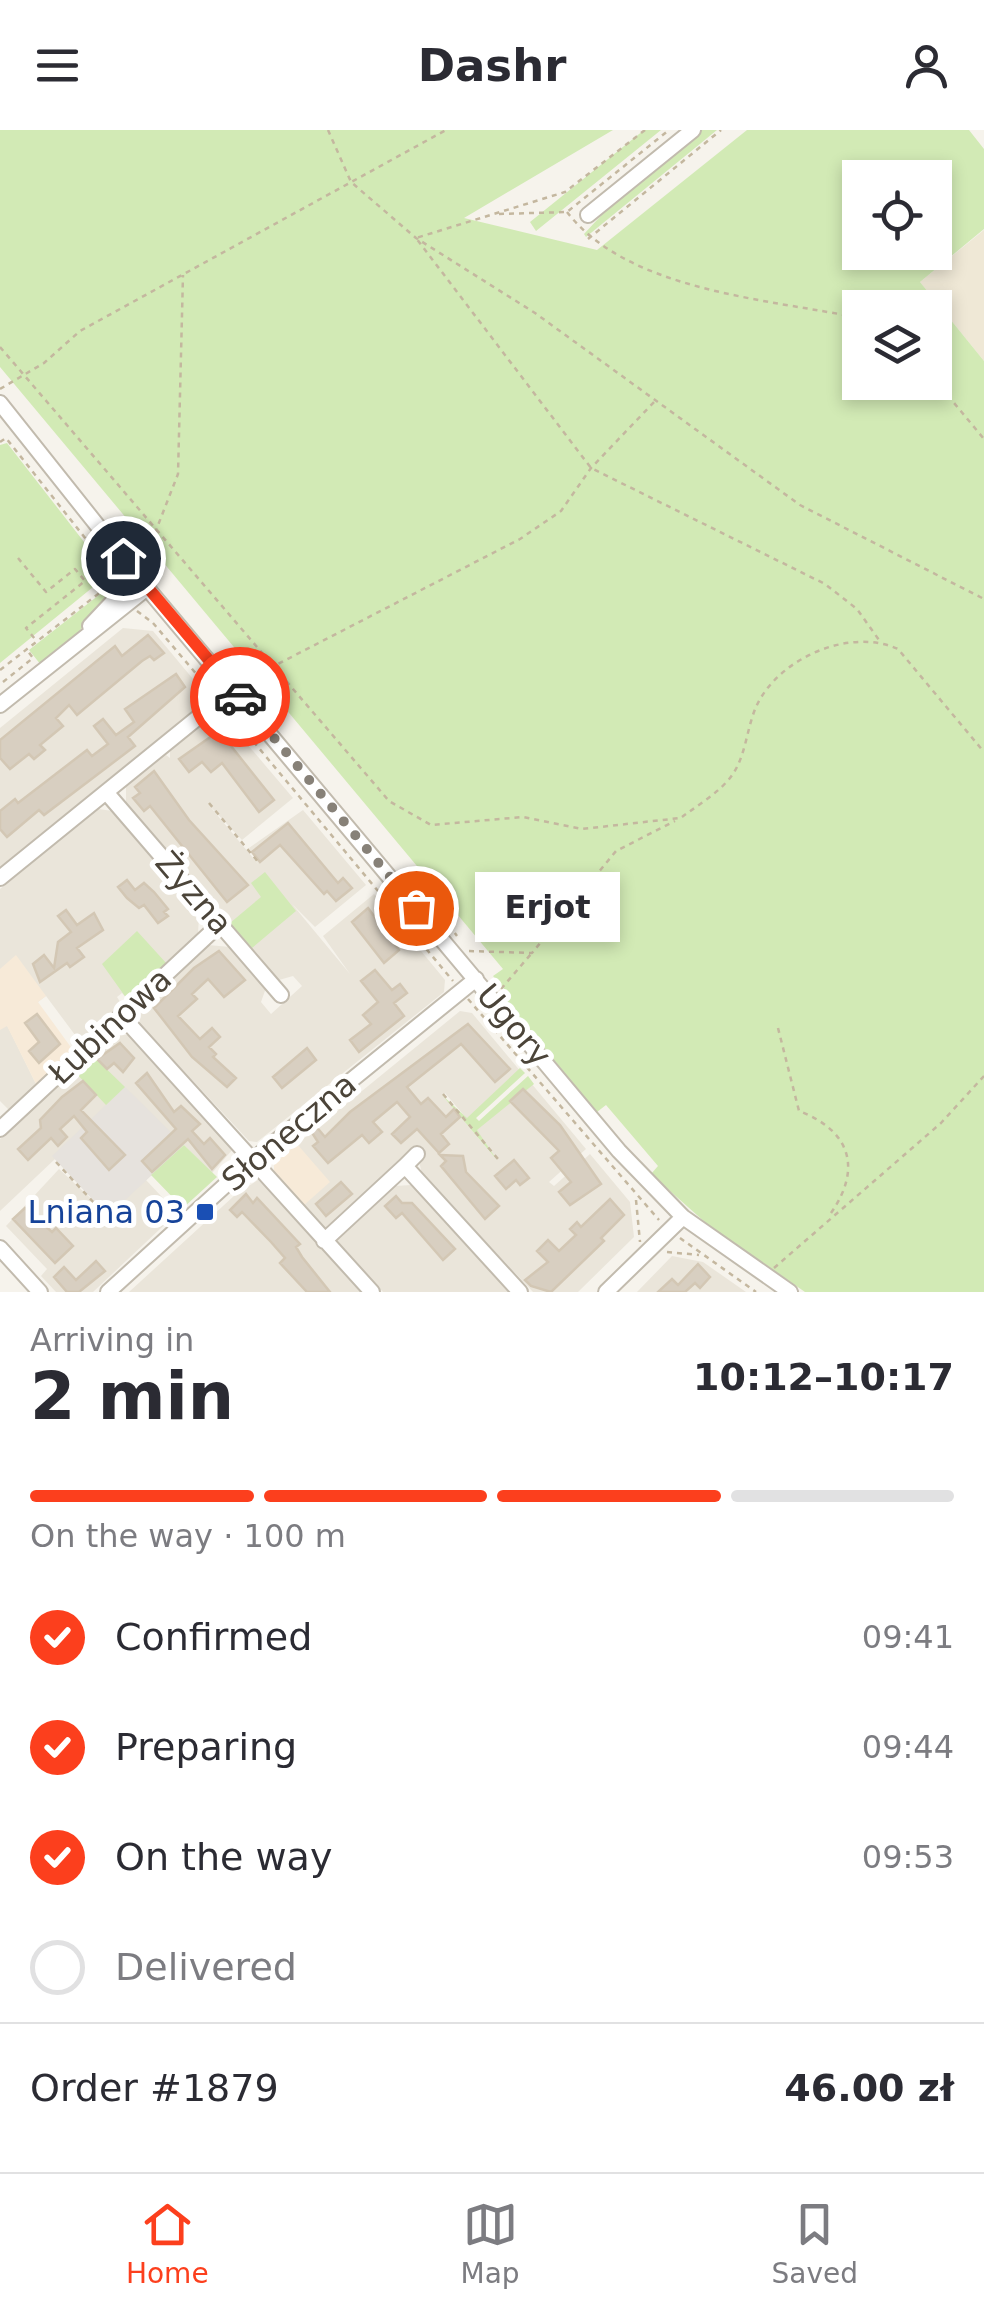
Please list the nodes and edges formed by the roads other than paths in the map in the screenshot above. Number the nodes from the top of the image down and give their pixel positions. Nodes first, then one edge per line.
1 (693, 130) edge
2 (588, 215) dead end
3 (3, 414) edge
4 (137, 576) junction
5 (148, 588) junction
6 (119, 593) junction
7 (233, 688) junction
8 (0, 705) edge
9 (106, 792) junction
10 (0, 878) edge
11 (221, 924) junction
12 (476, 979) junction
13 (281, 994) dead end
14 (121, 1015) junction
15 (0, 1129) edge
16 (417, 1154) dead end
17 (253, 1160) junction
18 (405, 1166) junction
19 (683, 1217) junction
20 (324, 1240) junction
21 (0, 1248) edge
22 (40, 1292) edge
23 (108, 1292) edge
24 (372, 1292) edge
25 (520, 1292) edge
26 (606, 1292) edge
27 (790, 1292) edge

1 - 2 street
3 - 4 street, Ugory
4 - 5 street, Ugory
4 - 6 street
5 - 6 street
5 - 7 street, Ugory
6 - 8 street
7 - 9 street
7 - 12 street, Ugory
9 - 10 street
9 - 11 street, Żyzna
11 - 13 street, Żyzna
11 - 14 street, Łubinowa
12 - 17 street, Słoneczna
12 - 19 street, Ugory
14 - 15 street, Łubinowa
14 - 17 street
16 - 18 street
17 - 20 street
17 - 23 street, Słoneczna
18 - 20 street
18 - 25 street
19 - 26 street
19 - 27 street, Ugory
20 - 24 street
21 - 22 street

